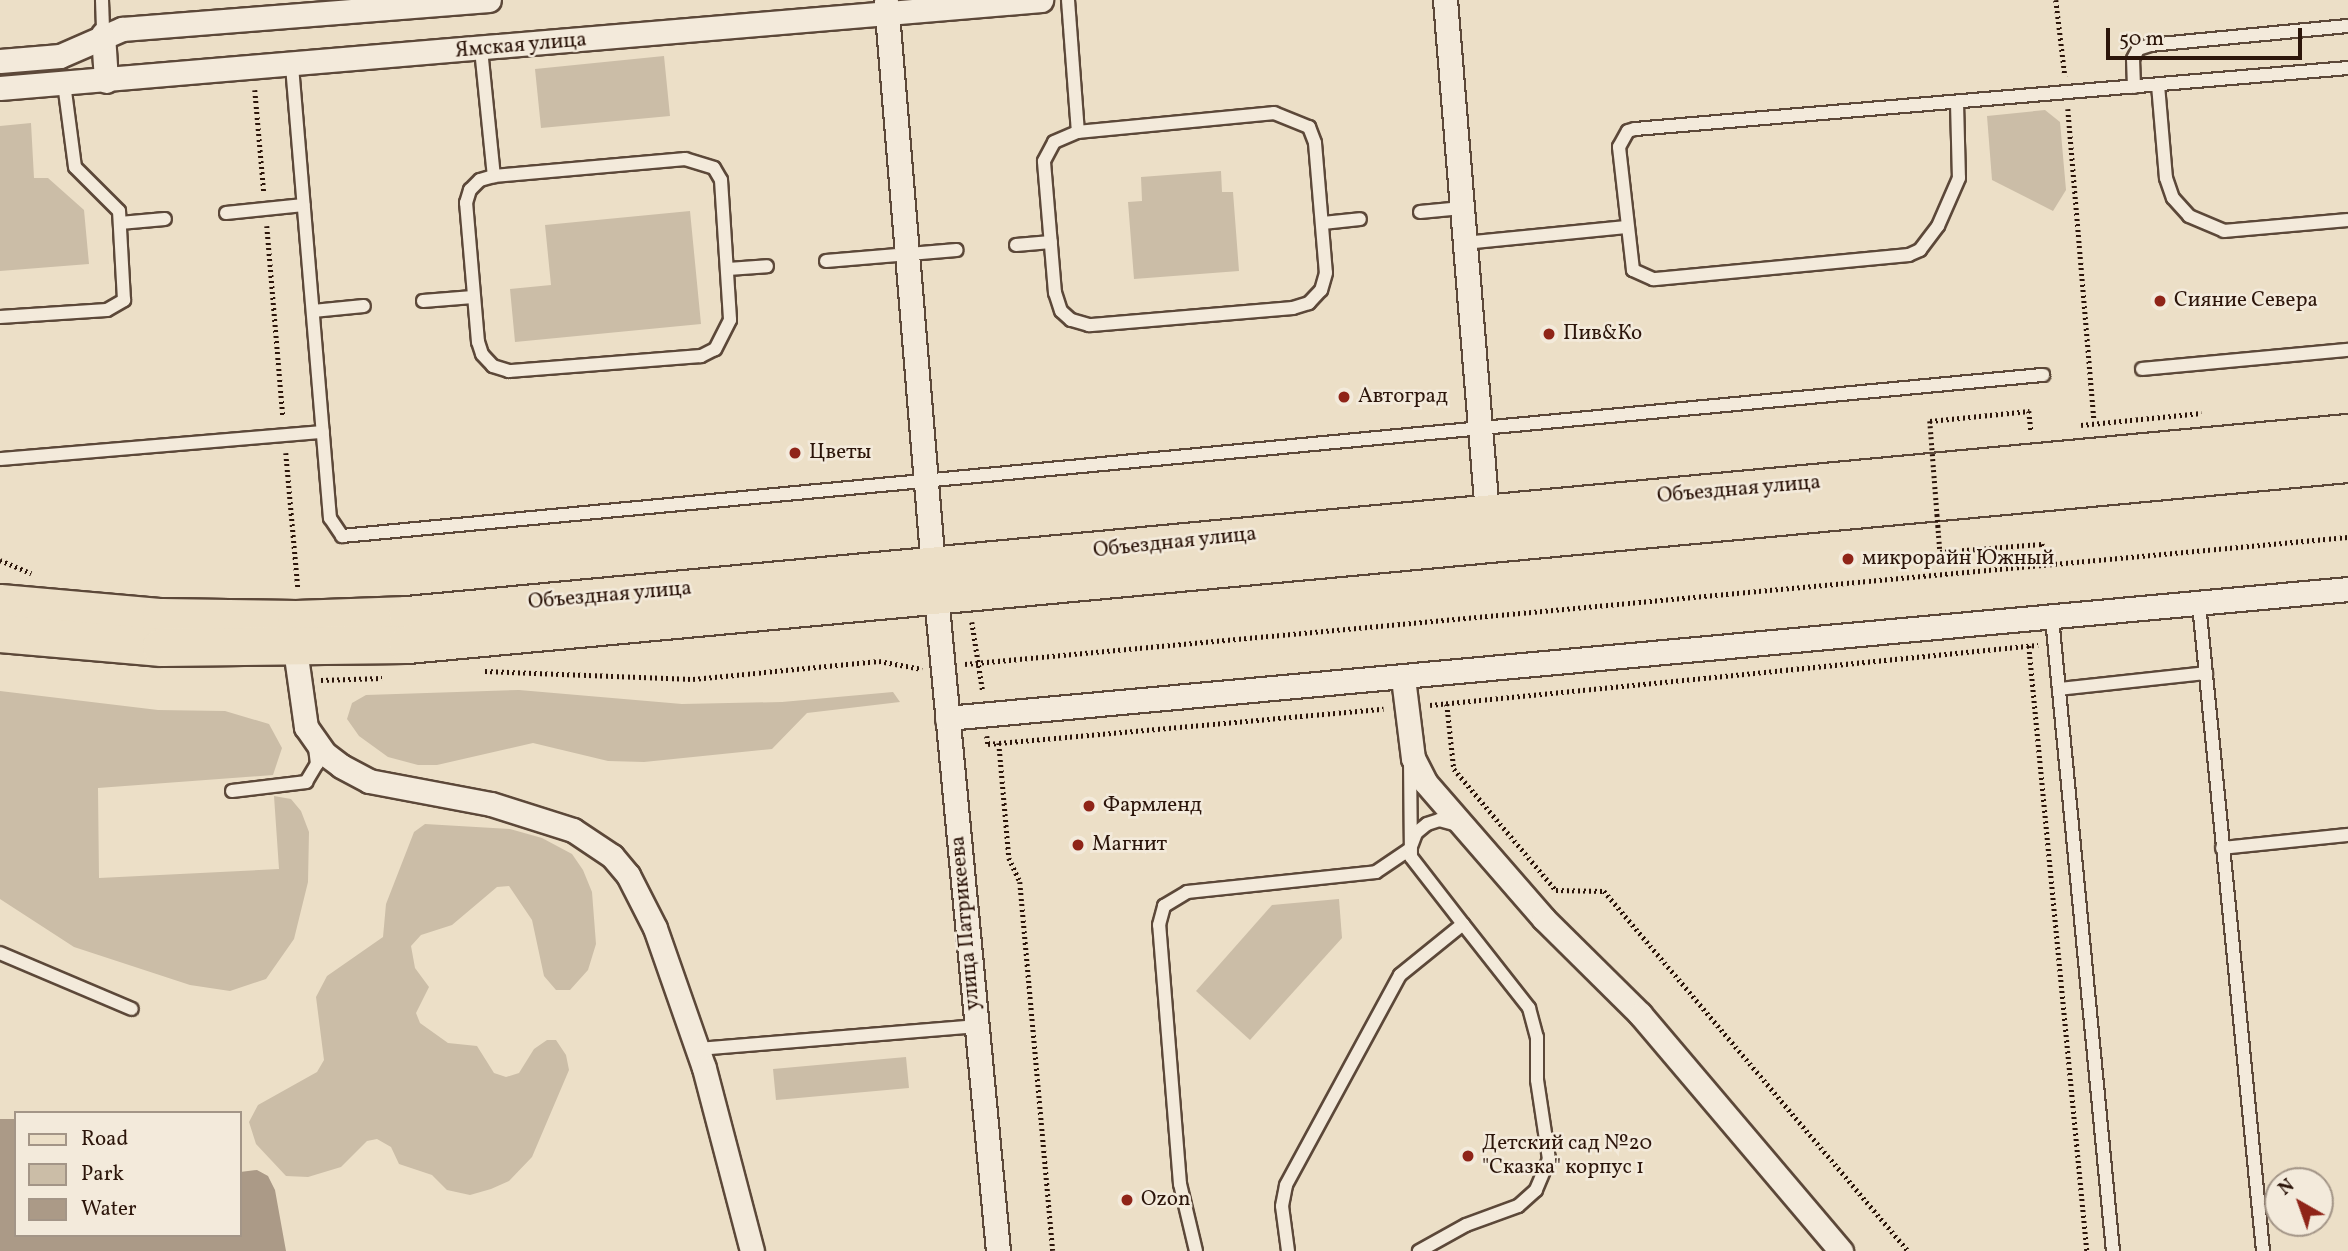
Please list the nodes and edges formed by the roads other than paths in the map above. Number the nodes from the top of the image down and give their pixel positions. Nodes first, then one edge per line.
1 (102, 0) edge
2 (489, 0) edge
3 (1041, 0) edge
4 (1068, 0) edge
5 (1446, 0) edge
6 (886, 7) edge
7 (2348, 26) edge
8 (103, 34) junction
9 (481, 50) junction
10 (0, 61) edge
11 (292, 66) junction
12 (2348, 68) edge
13 (106, 81) junction
14 (64, 84) junction
15 (2158, 85) junction
16 (2134, 87) junction
17 (0, 88) edge
18 (1957, 103) junction
19 (1078, 132) junction
20 (494, 176) junction
21 (304, 205) junction
22 (1462, 208) junction
23 (1420, 212) dead end
24 (226, 213) dead end
25 (165, 219) dead end
26 (1360, 219) dead end
27 (2348, 220) edge
28 (120, 223) junction
29 (1323, 223) junction
30 (1626, 227) junction
31 (1051, 242) junction
32 (1464, 243) junction
33 (1016, 245) dead end
34 (957, 250) dead end
35 (907, 254) junction
36 (827, 261) dead end
37 (767, 265) dead end
38 (728, 269) junction
39 (473, 297) junction
40 (423, 301) dead end
41 (364, 306) dead end
42 (313, 311) junction
43 (0, 317) edge
44 (2348, 350) edge
45 (2142, 369) dead end
46 (2043, 375) dead end
47 (1479, 429) junction
48 (323, 432) junction
49 (2348, 433) edge
50 (0, 459) edge
51 (2348, 463) edge
52 (926, 481) junction
53 (1488, 527) junction
54 (935, 581) junction
55 (2348, 589) edge
56 (0, 603) edge
57 (2199, 604) junction
58 (2052, 618) junction
59 (296, 619) junction
60 (0, 633) edge
61 (2206, 673) junction
62 (1404, 678) junction
63 (2059, 690) junction
64 (947, 718) junction
65 (311, 737) junction
66 (1410, 744) junction
67 (232, 791) dead end
68 (1468, 830) junction
69 (2348, 835) edge
70 (2222, 848) junction
71 (1410, 849) junction
72 (1463, 925) junction
73 (0, 953) edge
74 (132, 1009) dead end
75 (975, 1026) junction
76 (698, 1049) junction
77 (752, 1251) edge
78 (998, 1251) edge
79 (1196, 1251) edge
80 (1288, 1251) edge
81 (1419, 1251) edge
82 (1841, 1251) edge
83 (2113, 1251) edge
84 (2263, 1251) edge

1 - 8 lane
2 - 8 street
3 - 6 street, Ямская улица
4 - 19 lane
5 - 22 street
6 - 9 street, Ямская улица
6 - 35 street, улица Патрикеева
7 - 16 lane
8 - 10 street
8 - 13 street
9 - 11 street, Ямская улица
9 - 20 lane
11 - 13 street, Ямская улица
11 - 21 lane
12 - 15 lane
13 - 14 street, Ямская улица
14 - 17 street, Ямская улица
14 - 28 lane
15 - 16 lane
15 - 27 lane
16 - 18 lane
18 - 30 lane
18 - 30 lane
19 - 29 lane
19 - 31 lane
20 - 38 lane
20 - 39 lane
21 - 24 lane
21 - 42 lane
22 - 23 lane
22 - 32 street
25 - 28 lane
26 - 29 lane
28 - 43 lane
29 - 31 lane
30 - 32 lane
31 - 33 lane
32 - 47 street
34 - 35 lane
35 - 36 lane
35 - 52 street, улица Патрикеева
37 - 38 lane
38 - 39 lane
39 - 40 lane
41 - 42 lane
42 - 48 lane
44 - 45 lane
46 - 47 lane
47 - 52 lane
47 - 53 street
48 - 50 lane
48 - 52 lane
49 - 53 main road, Объездная улица
51 - 53 main road, Объездная улица
52 - 54 street, улица Патрикеева
53 - 54 main road, Объездная улица
54 - 59 main road, Объездная улица
54 - 64 street, улица Патрикеева
55 - 57 street
56 - 59 main road, Объездная улица
57 - 58 street
57 - 61 lane
58 - 62 street
58 - 63 lane
59 - 60 main road, Объездная улица
59 - 65 street
61 - 63 lane
61 - 70 lane
62 - 64 street
62 - 66 street
63 - 83 lane
64 - 75 street, улица Патрикеева
65 - 67 lane
65 - 76 street
66 - 68 street
66 - 71 lane
68 - 71 lane
68 - 82 street
69 - 70 lane
70 - 84 lane
71 - 72 lane
71 - 79 lane
72 - 80 lane
72 - 81 lane
73 - 74 lane
75 - 76 lane
75 - 78 street, улица Патрикеева
76 - 77 street

